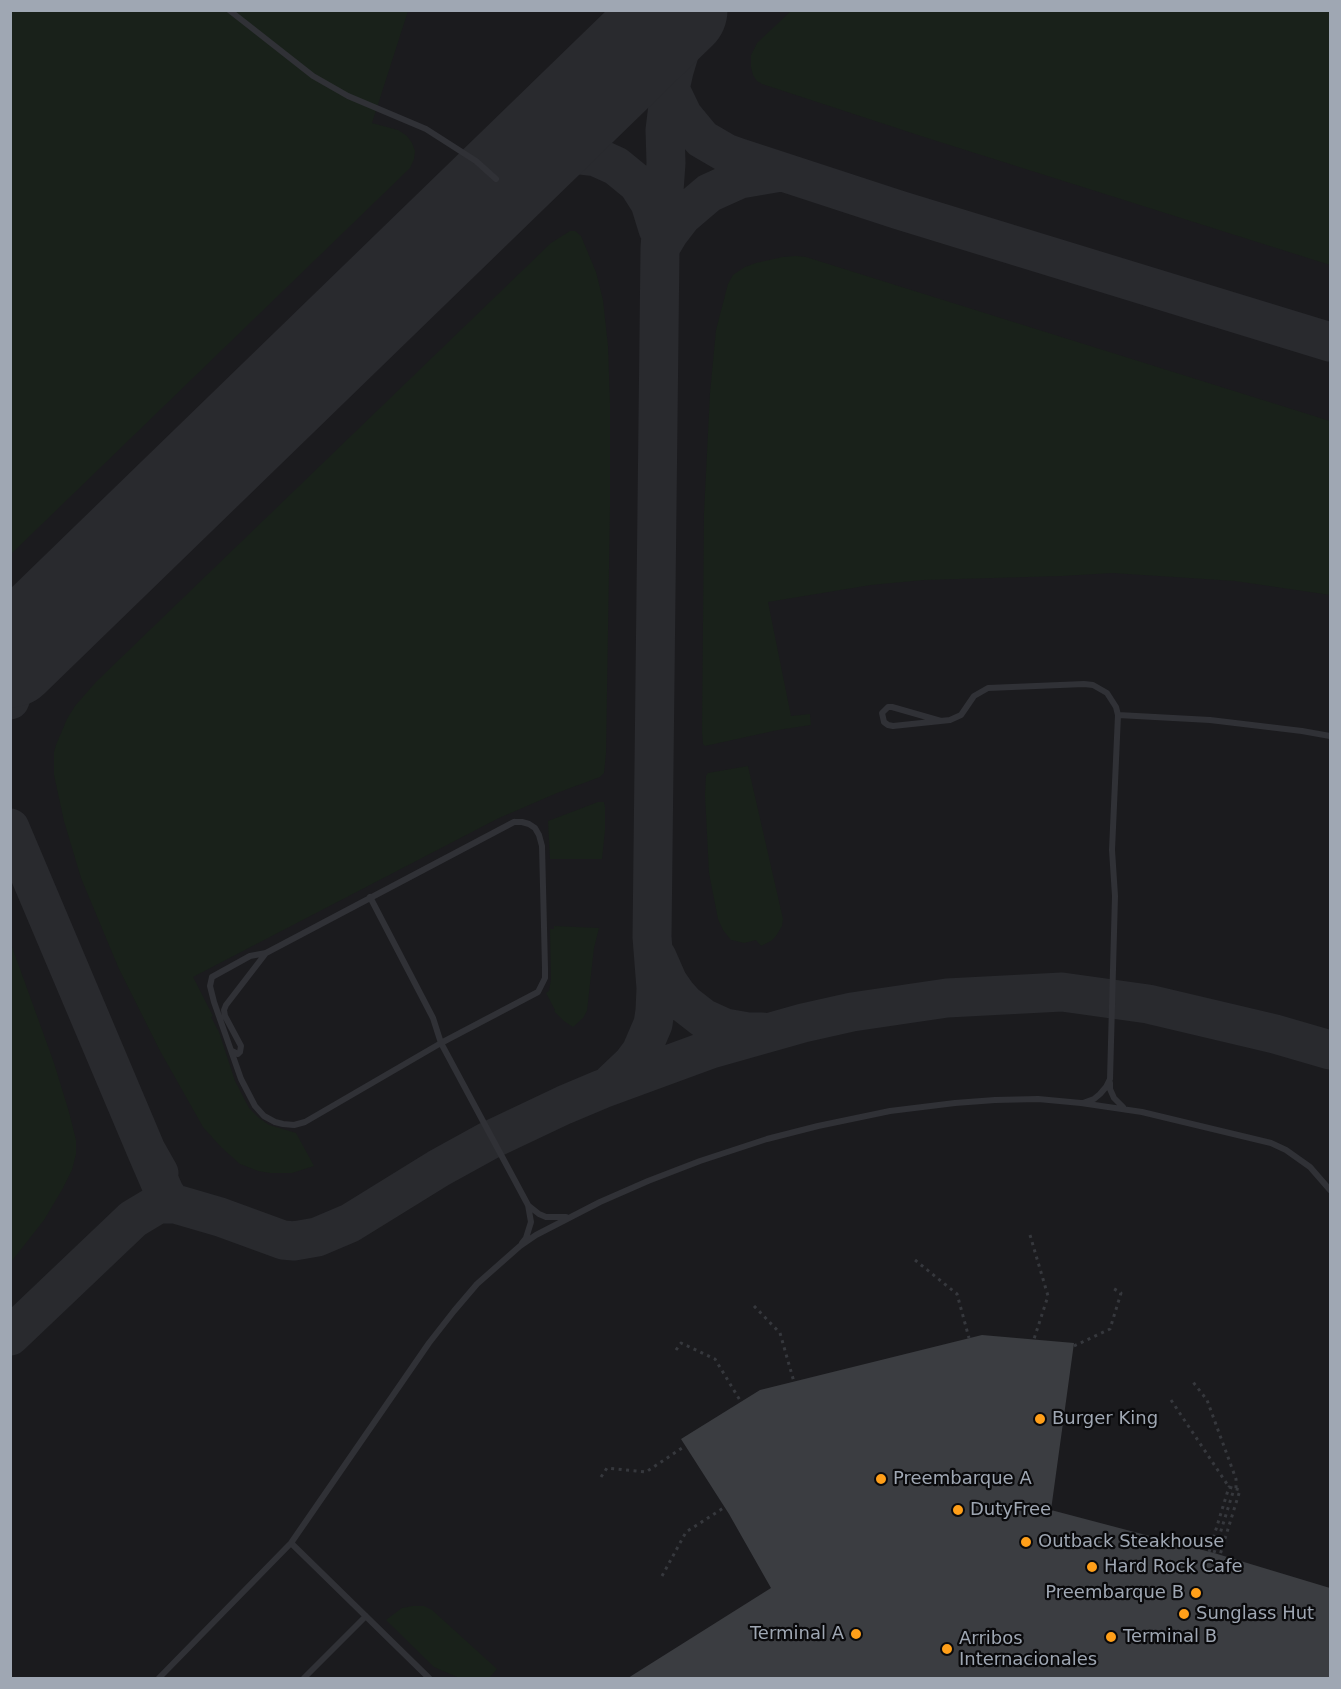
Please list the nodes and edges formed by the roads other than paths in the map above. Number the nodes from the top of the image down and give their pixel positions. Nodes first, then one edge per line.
1 (229, 10) edge
2 (496, 179) dead end
3 (1118, 715) junction
4 (941, 721) junction
5 (1328, 734) edge
6 (370, 897) junction
7 (266, 953) junction
8 (441, 1043) junction
9 (232, 1051) junction
10 (1110, 1079) junction
11 (1081, 1103) junction
12 (1124, 1109) junction
13 (1330, 1190) edge
14 (528, 1205) junction
15 (573, 1216) junction
16 (520, 1246) junction
17 (291, 1543) junction
18 (366, 1616) junction
19 (159, 1678) edge
20 (304, 1678) edge
21 (429, 1678) edge

1 - 2 lane
3 - 4 lane
3 - 5 lane
3 - 10 lane
4 - 4 lane
6 - 7 lane
6 - 8 lane
6 - 8 lane
7 - 9 lane
7 - 9 lane
8 - 9 lane
8 - 14 lane
10 - 11 lane
10 - 12 lane
11 - 12 lane
11 - 15 lane
12 - 13 lane
14 - 15 lane
14 - 16 lane
15 - 16 lane
16 - 17 lane
17 - 18 lane
17 - 19 lane
18 - 20 lane
18 - 21 lane

